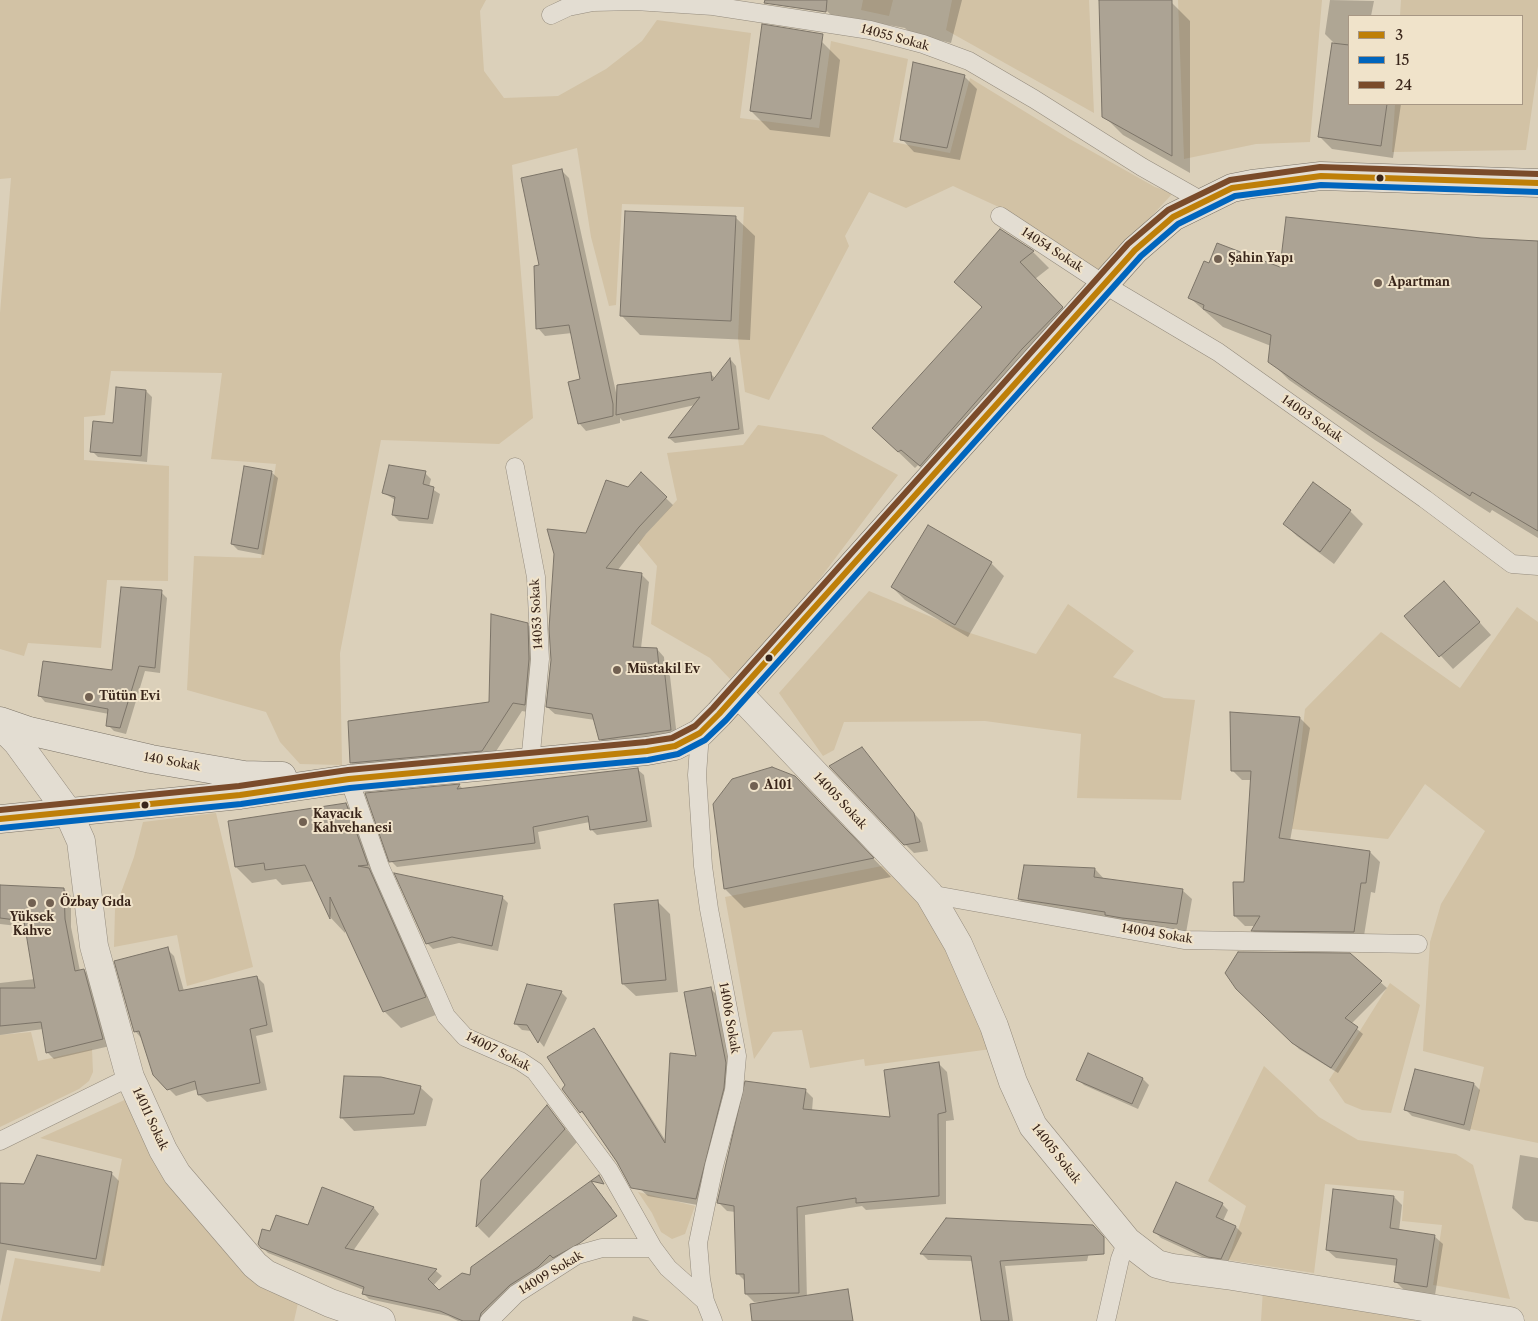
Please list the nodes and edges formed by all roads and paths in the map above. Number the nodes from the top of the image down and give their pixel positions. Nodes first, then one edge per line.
1 (551, 15) dead end
2 (1538, 183) edge
3 (1202, 201) junction
4 (1000, 216) dead end
5 (1105, 285) junction
6 (515, 466) dead end
7 (1538, 566) edge
8 (738, 693) junction
9 (0, 721) edge
10 (0, 725) edge
11 (700, 733) junction
12 (530, 763) junction
13 (349, 779) junction
14 (68, 812) junction
15 (0, 819) edge
16 (929, 894) junction
17 (1418, 944) dead end
18 (130, 1078) junction
19 (0, 1141) edge
20 (1127, 1241) junction
21 (653, 1248) junction
22 (706, 1301) junction
23 (381, 1321) edge
24 (489, 1321) edge
25 (713, 1321) edge
26 (1106, 1321) edge
27 (1510, 1321) edge

1 - 3 lane, 14055 Sokak
2 - 3 street
3 - 5 street
4 - 5 lane, 14054 Sokak
5 - 7 lane, 14003 Sokak
5 - 8 street
6 - 12 lane, 14053 Sokak
8 - 11 street
8 - 16 street, 14005 Sokak
9 - 13 street, 140 Sokak
10 - 14 street
11 - 12 street
11 - 22 lane, 14006 Sokak
12 - 13 street
13 - 14 street
13 - 21 lane, 14007 Sokak
14 - 15 street
14 - 18 street, 14011 Sokak
16 - 17 lane, 14004 Sokak
16 - 20 street, 14005 Sokak
18 - 19 lane
18 - 23 street, 14011 Sokak
20 - 26 lane
20 - 27 street, 14005 Sokak
21 - 22 lane, 14007 Sokak
21 - 24 lane, 14009 Sokak
22 - 25 lane, 14007 Sokak

